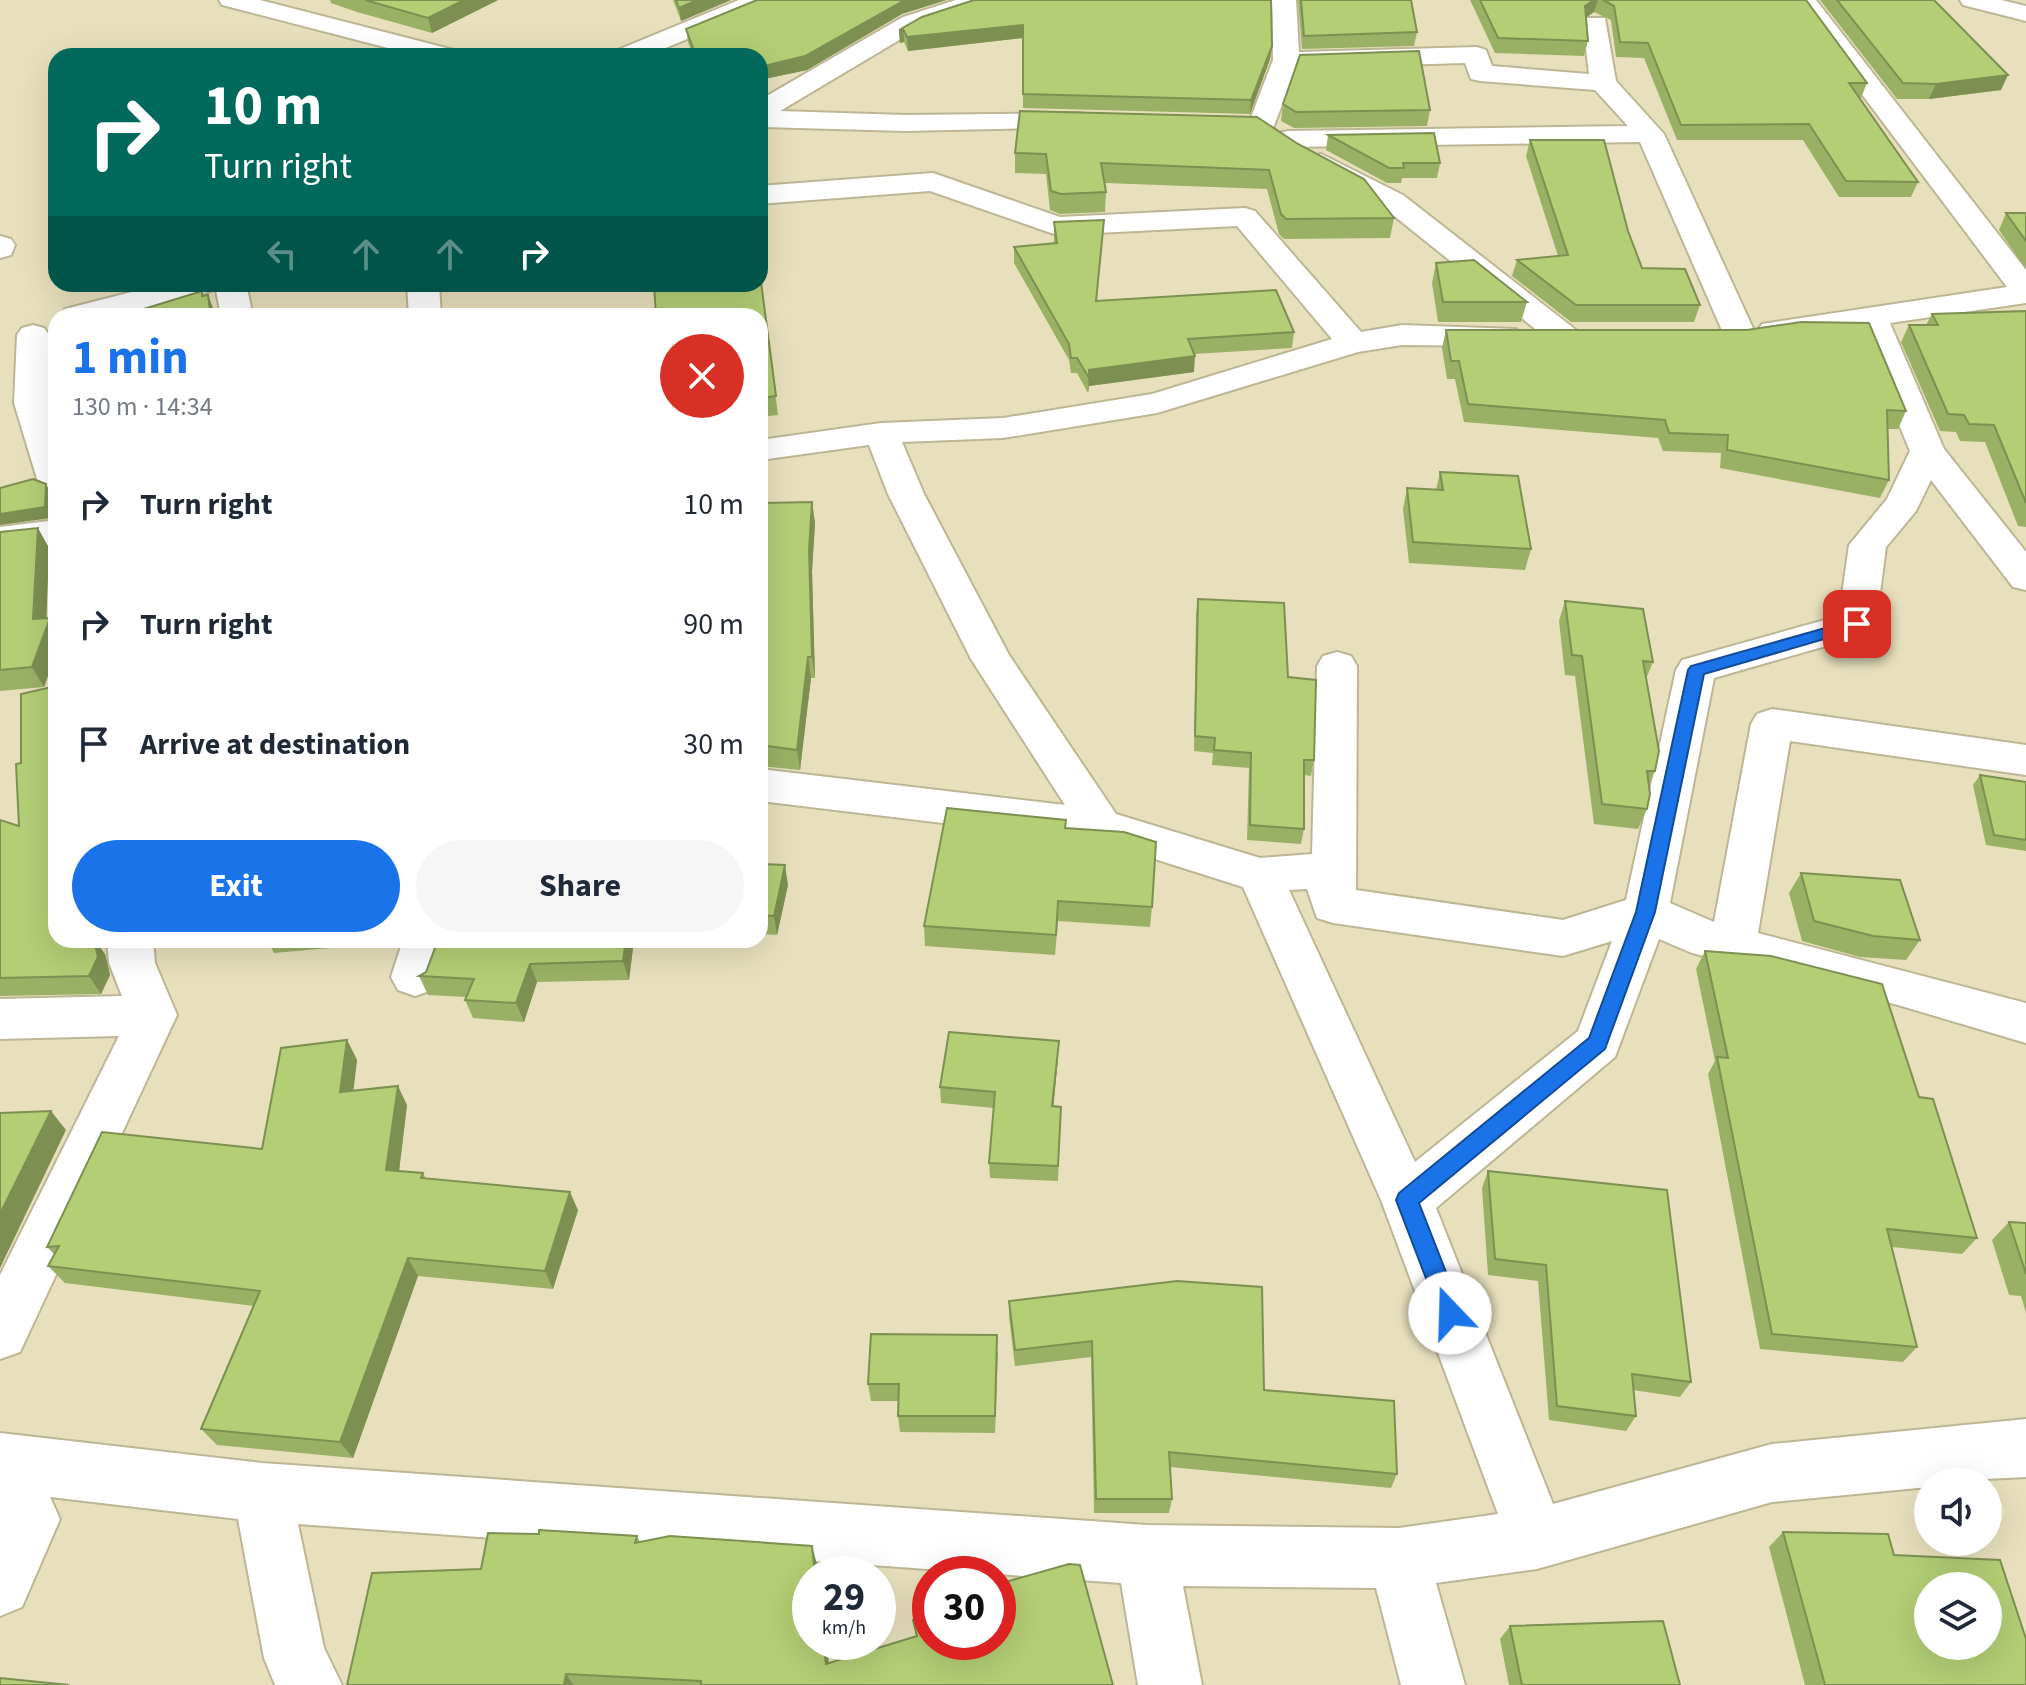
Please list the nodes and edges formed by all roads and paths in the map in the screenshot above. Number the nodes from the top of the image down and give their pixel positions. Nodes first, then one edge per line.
1 (231, 0) edge
2 (761, 0) edge
3 (981, 0) edge
4 (1284, 0) edge
5 (1803, 0) edge
6 (1972, 0) edge
7 (2026, 14) edge
8 (1596, 23) edge
9 (418, 48) edge
10 (644, 48) edge
11 (1286, 60) junction
12 (1603, 83) junction
13 (768, 113) edge
14 (768, 116) edge
15 (1111, 122) edge
16 (1232, 125) edge
17 (1262, 125) junction
18 (1650, 134) junction
19 (1288, 139) junction
20 (768, 194) edge
21 (169, 292) edge
22 (2026, 293) edge
23 (107, 308) edge
24 (1871, 317) junction
25 (44, 330) edge
26 (1353, 343) junction
27 (0, 344) edge
28 (881, 433) junction
29 (768, 449) edge
30 (1927, 451) junction
31 (48, 457) edge
32 (48, 533) edge
33 (0, 539) edge
34 (2026, 578) edge
35 (1337, 666) dead end
36 (2026, 760) edge
37 (768, 786) edge
38 (1101, 826) junction
39 (1260, 875) junction
40 (1333, 905) junction
41 (1646, 912) junction
42 (1733, 942) junction
43 (131, 948) edge
44 (153, 1015) junction
45 (0, 1019) edge
46 (2026, 1023) edge
47 (1407, 1200) junction
48 (0, 1333) edge
49 (2026, 1448) edge
50 (0, 1462) edge
51 (262, 1492) junction
52 (0, 1497) edge
53 (1537, 1539) junction
54 (1147, 1555) junction
55 (1399, 1558) junction
56 (0, 1585) edge
57 (310, 1685) edge
58 (1170, 1685) edge
59 (1433, 1685) edge

1 - 9 street
2 - 10 street
3 - 13 street
4 - 11 street
5 - 22 street
6 - 7 street
8 - 12 street
11 - 12 street
11 - 17 street
12 - 18 street
14 - 15 street
16 - 17 street
17 - 19 street
18 - 19 street
18 - 24 street
19 - 26 street
20 - 26 street
21 - 23 street
22 - 24 street
24 - 30 street
25 - 27 street
25 - 31 street
26 - 28 street
28 - 29 street
28 - 38 street
30 - 34 street
30 - 41 street
32 - 33 street
35 - 40 street
36 - 42 street
37 - 38 street
38 - 39 street
39 - 40 street
39 - 47 street
40 - 41 street
41 - 42 street
41 - 47 street
42 - 46 street
43 - 44 street
44 - 45 street
44 - 48 street
47 - 53 street
49 - 53 street
50 - 51 street
51 - 54 street
51 - 57 street
52 - 56 street
53 - 55 street
54 - 55 street
54 - 58 street
55 - 59 street

